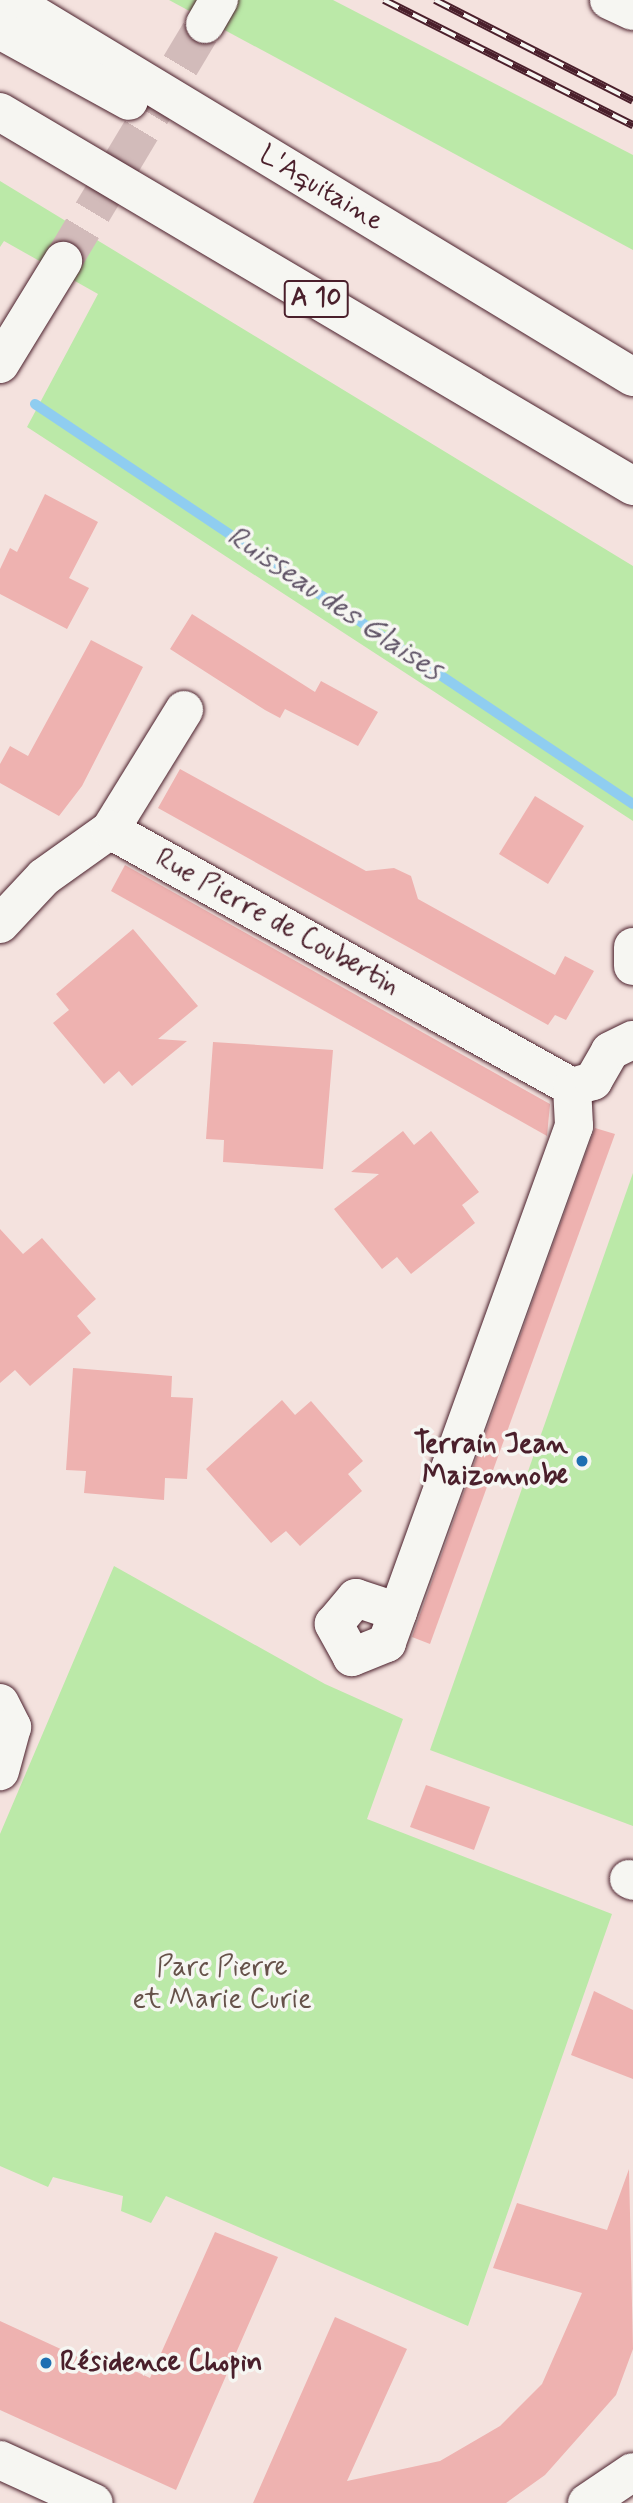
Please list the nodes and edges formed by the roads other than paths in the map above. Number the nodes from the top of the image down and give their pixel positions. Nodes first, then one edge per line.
1 (10, 0) edge
2 (609, 0) edge
3 (633, 11) edge
4 (0, 30) edge
5 (0, 112) edge
6 (254, 148) junction
7 (63, 261) tunnel mouth
8 (0, 364) edge
9 (633, 377) edge
10 (633, 486) edge
11 (184, 710) dead end
12 (110, 830) junction
13 (0, 924) edge
14 (633, 947) edge
15 (633, 966) edge
16 (633, 1040) edge
17 (572, 1087) junction
18 (398, 1612) dead end
19 (0, 1703) edge
20 (0, 1771) edge
21 (0, 2460) edge
22 (633, 2472) edge
23 (94, 2503) edge
24 (587, 2503) edge

1 - 6 main road, L'Aquitaine
2 - 3 main road
4 - 6 main road
5 - 10 main road, A 10
6 - 9 main road, L'Aquitaine
7 - 8 main road
11 - 12 main road
12 - 13 main road
12 - 17 main road, Rue Pierre de Coubertin
14 - 15 main road
16 - 17 main road
17 - 18 main road
19 - 20 main road
21 - 23 main road
22 - 24 main road

